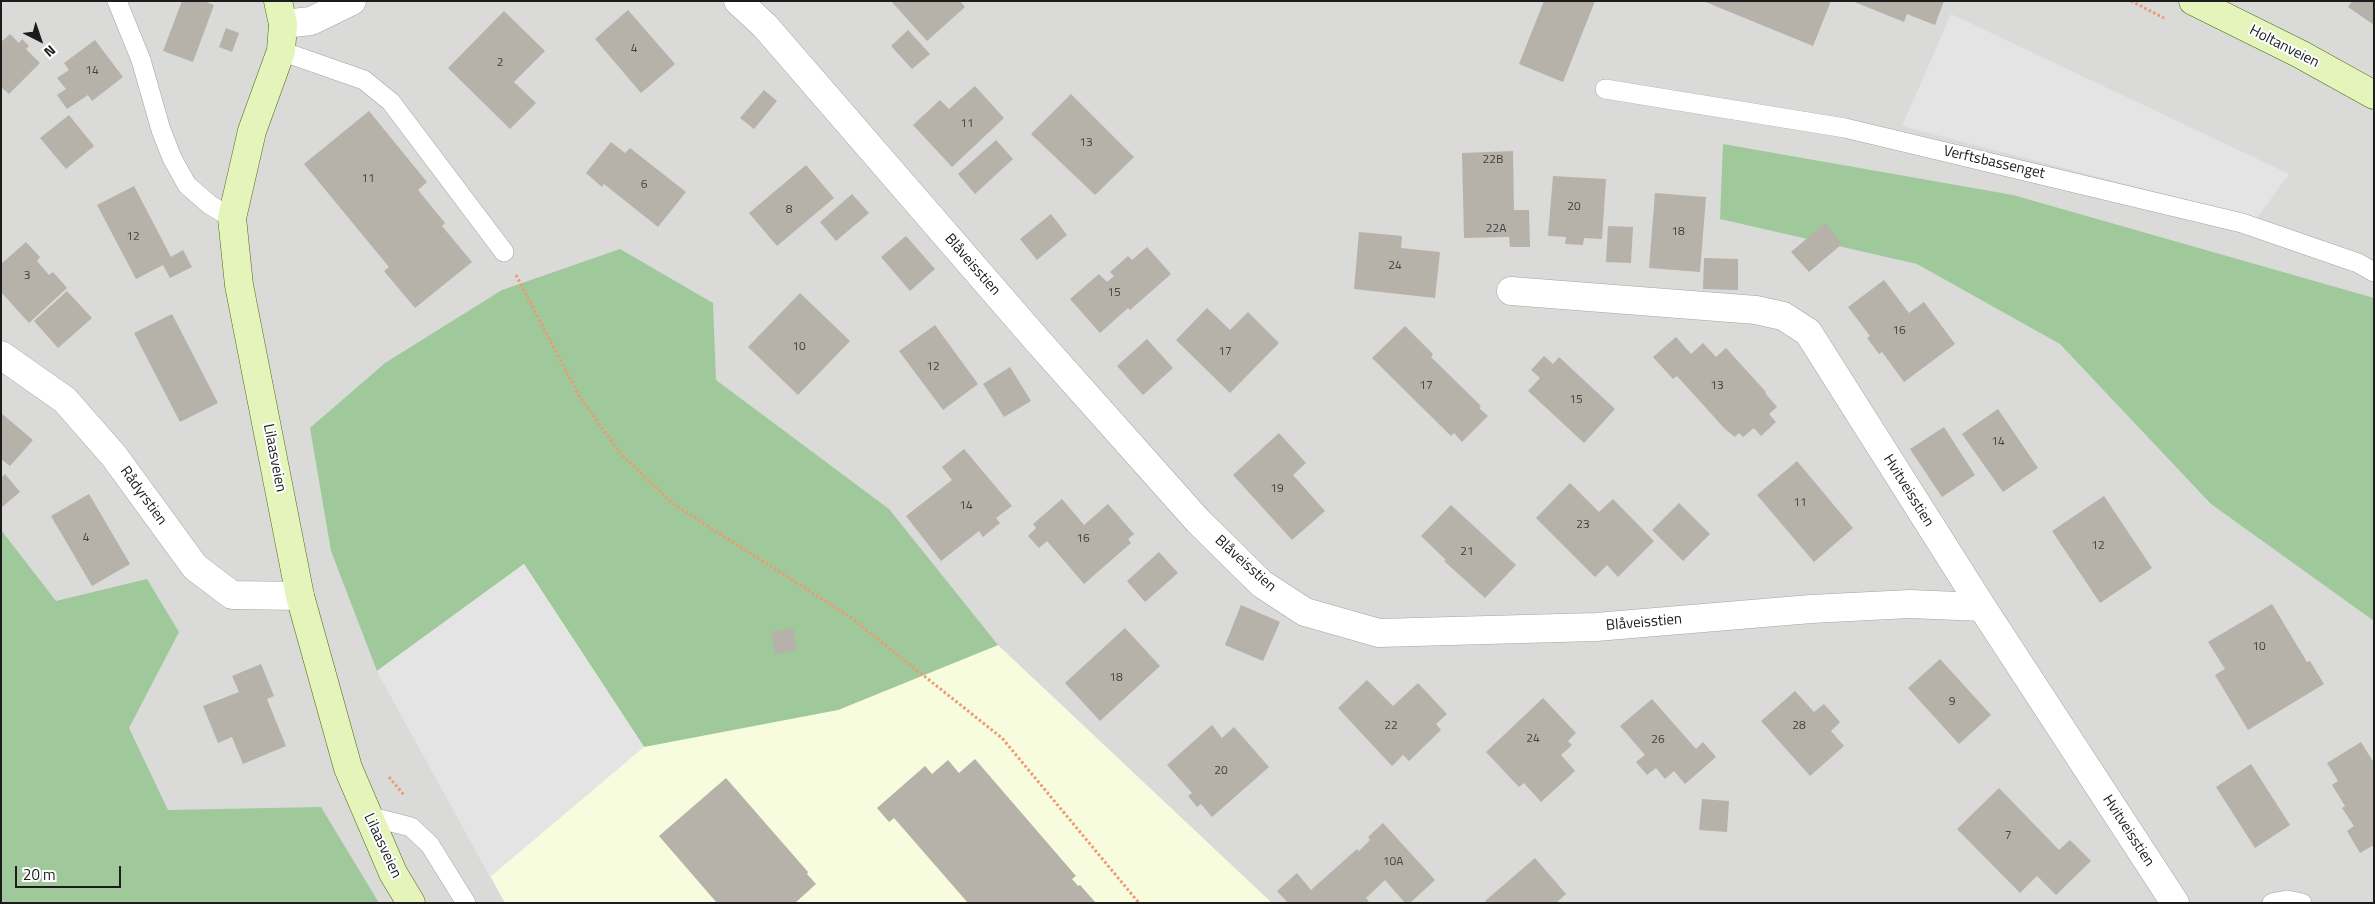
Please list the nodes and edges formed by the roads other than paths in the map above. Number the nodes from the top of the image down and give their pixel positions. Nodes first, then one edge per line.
1 (117, 1) edge
2 (352, 1) edge
3 (738, 1) edge
4 (2193, 1) edge
5 (281, 26) edge
6 (1605, 89) dead end
7 (2374, 95) edge
8 (232, 218) junction
9 (504, 252) road end
10 (2374, 272) edge
11 (1511, 291) dead end
12 (1, 355) edge
13 (300, 596) junction
14 (1982, 607) junction
15 (368, 816) junction
16 (411, 903) edge
17 (466, 903) edge
18 (2175, 903) edge
19 (2272, 903) edge
20 (2302, 903) edge

1 - 8 lane
2 - 5 street
3 - 14 street, Blåveisstien
4 - 7 street, Holtanveien
5 - 8 street, Lilaasveien
5 - 9 lane
6 - 10 lane, Verftsbassenget
8 - 13 street, Lilaasveien
11 - 14 street, Hvitveisstien
12 - 13 street, Rådyrstien
13 - 15 street, Lilaasveien
14 - 18 street, Hvitveisstien
15 - 16 street, Lilaasveien
15 - 17 lane
19 - 20 lane

